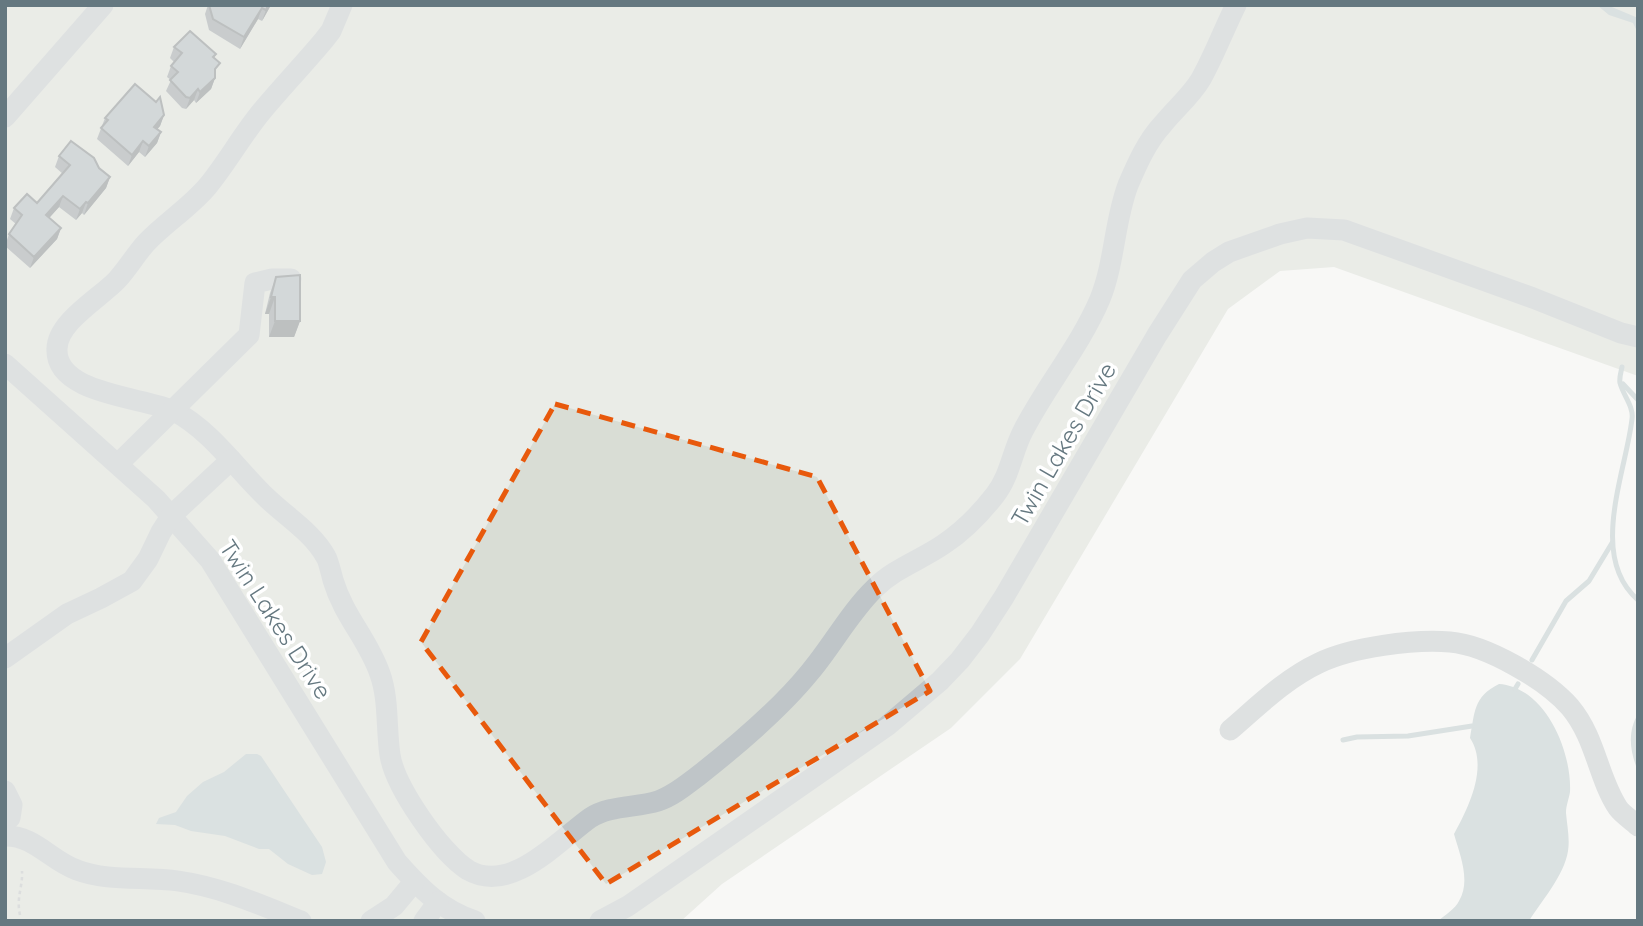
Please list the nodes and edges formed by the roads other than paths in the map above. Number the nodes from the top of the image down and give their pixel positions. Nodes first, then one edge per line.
1 (103, 5) edge
2 (342, 5) edge
3 (1236, 5) edge
4 (5, 117) edge
5 (291, 279) edge
6 (1638, 337) edge
7 (5, 364) edge
8 (173, 411) junction
9 (228, 456) junction
10 (118, 464) junction
11 (172, 515) junction
12 (5, 657) edge
13 (1230, 730) dead end
14 (5, 791) edge
15 (1638, 826) edge
16 (8, 827) edge
17 (414, 882) junction
18 (438, 902) junction
19 (301, 921) edge
20 (371, 921) edge
21 (424, 921) edge
22 (475, 921) edge
23 (600, 921) edge

1 - 4 street
2 - 8 street
3 - 9 street
5 - 8 street
6 - 23 street, Twin Lakes Drive
7 - 10 street, Twin Lakes Drive
8 - 9 street
8 - 10 street
9 - 11 street
10 - 11 street, Twin Lakes Drive
11 - 12 street
11 - 17 street, Twin Lakes Drive
13 - 15 street
14 - 16 street
16 - 19 street
17 - 18 street, Twin Lakes Drive
17 - 20 street
18 - 21 street
18 - 22 street, Twin Lakes Drive

